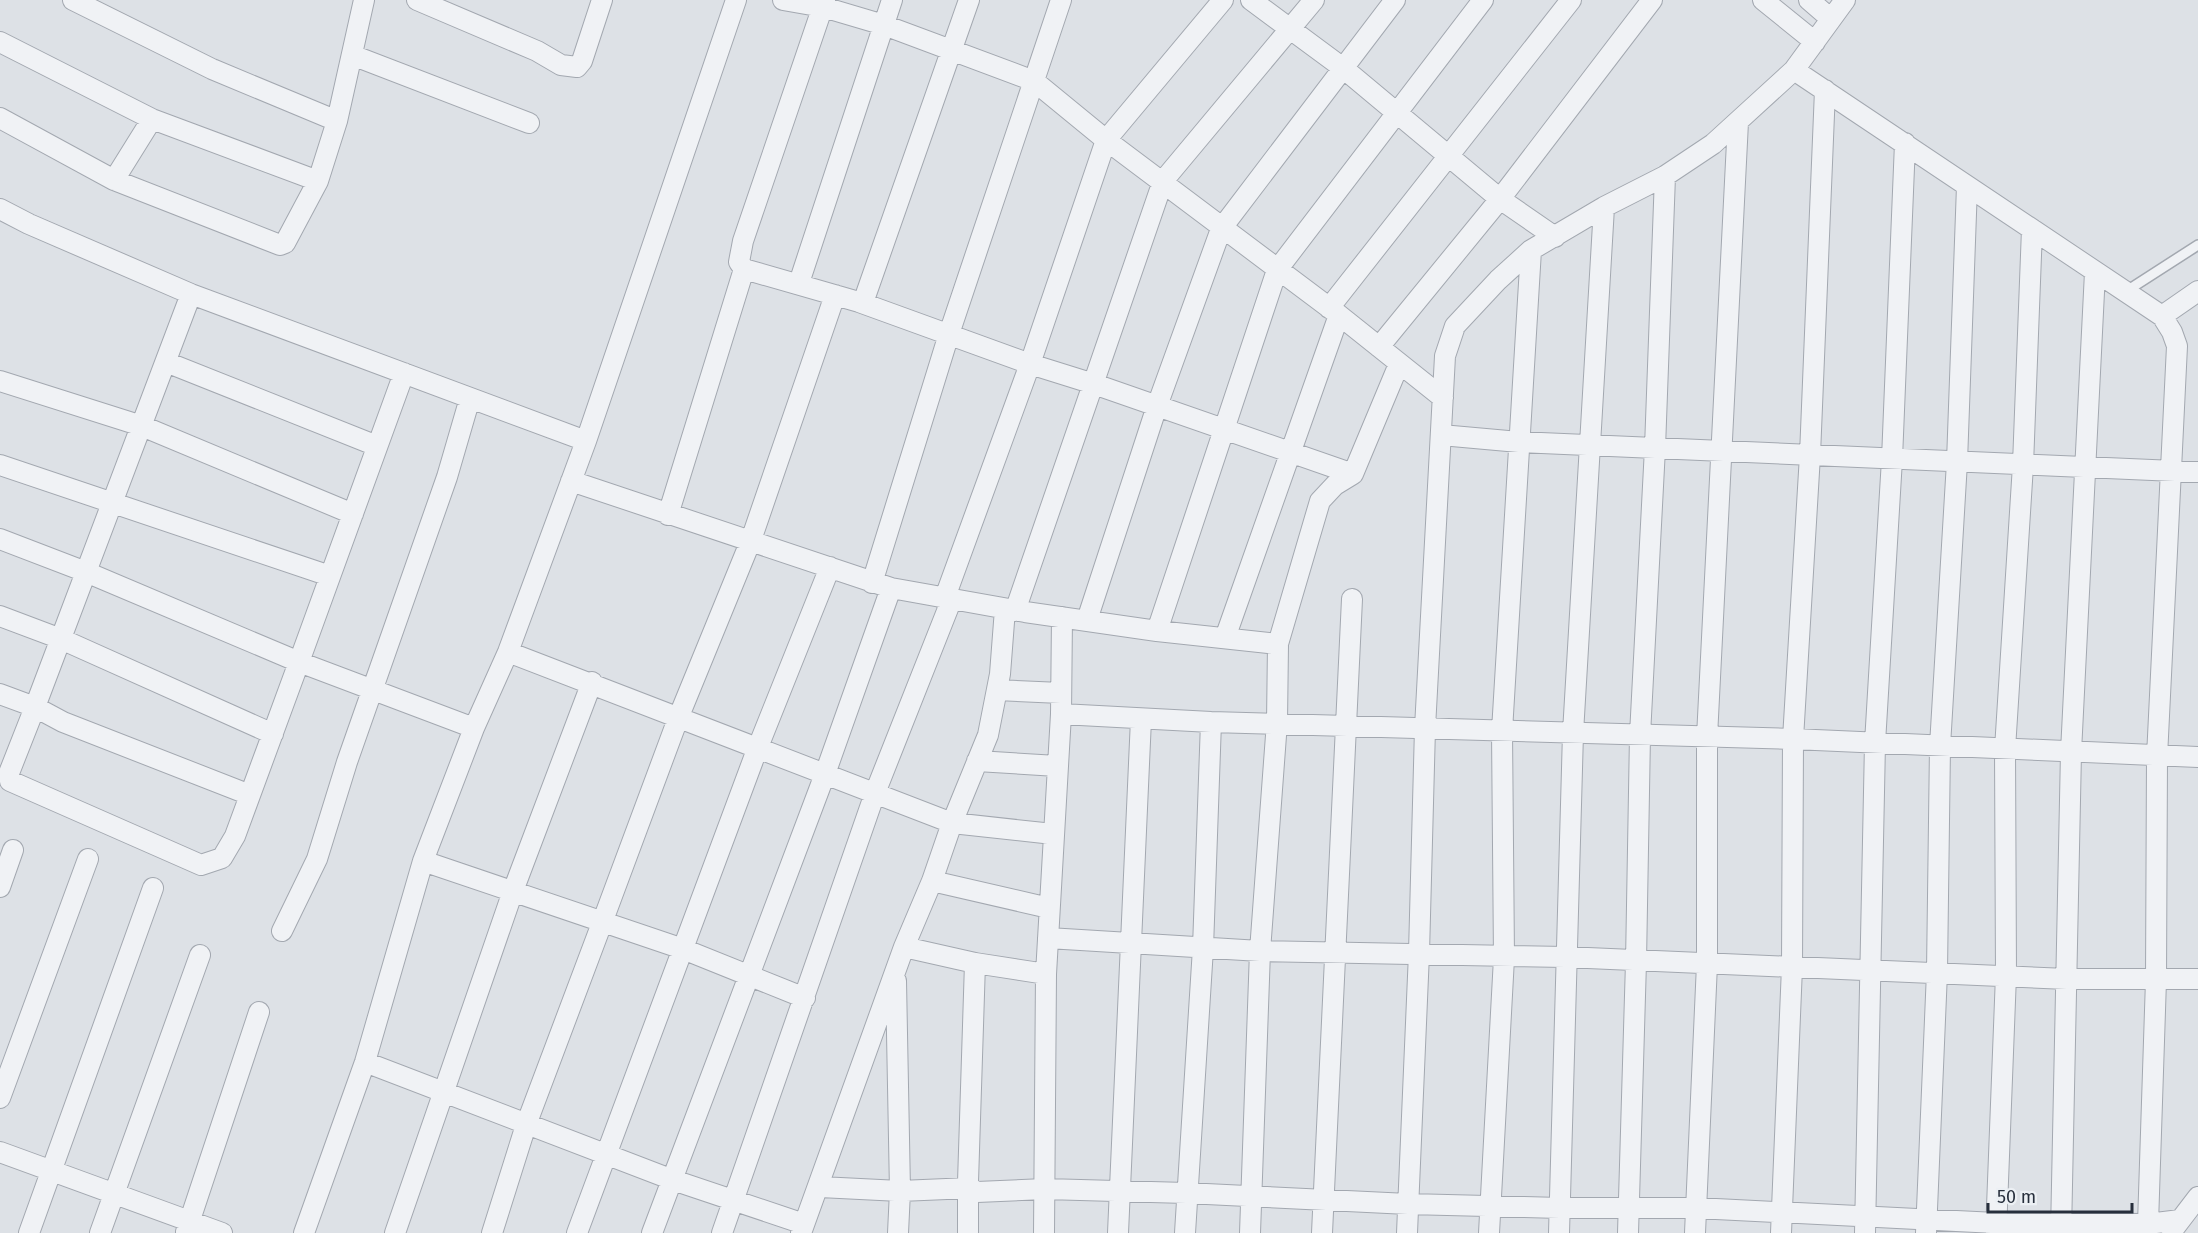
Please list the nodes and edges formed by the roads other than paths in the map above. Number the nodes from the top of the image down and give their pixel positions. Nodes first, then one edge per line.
1 (73, 0) edge
2 (364, 0) edge
3 (417, 0) edge
4 (602, 0) edge
5 (736, 0) edge
6 (783, 0) edge
7 (892, 0) edge
8 (969, 0) edge
9 (1061, 0) edge
10 (1223, 0) edge
11 (1251, 0) edge
12 (1314, 0) edge
13 (1395, 0) edge
14 (1484, 0) edge
15 (1571, 0) edge
16 (1652, 0) edge
17 (1763, 0) edge
18 (1809, 0) edge
19 (1845, 0) edge
20 (824, 4) edge
21 (1831, 19) junction
22 (884, 25) junction
23 (1291, 30) junction
24 (0, 42) edge
25 (1815, 42) junction
26 (951, 51) junction
27 (352, 56) junction
28 (1343, 68) junction
29 (1794, 70) junction
30 (1034, 81) junction
31 (1825, 90) junction
32 (1396, 114) junction
33 (0, 118) edge
34 (152, 119) junction
35 (337, 121) junction
36 (529, 123) dead end
37 (1738, 123) junction
38 (1106, 140) junction
39 (1905, 143) junction
40 (1449, 158) junction
41 (1665, 176) junction
42 (114, 180) junction
43 (318, 181) junction
44 (1163, 181) junction
45 (1967, 186) junction
46 (1500, 199) junction
47 (1604, 207) junction
48 (0, 209) edge
49 (1221, 229) junction
50 (2032, 229) junction
51 (1555, 237) junction
52 (2198, 245) edge
53 (1531, 250) junction
54 (744, 269) junction
55 (1277, 270) junction
56 (2095, 272) junction
57 (799, 283) junction
58 (2198, 291) edge
59 (2125, 292) junction
60 (191, 294) junction
61 (835, 295) junction
62 (859, 302) junction
63 (1334, 312) junction
64 (2162, 316) junction
65 (949, 334) junction
66 (1379, 347) junction
67 (166, 362) junction
68 (1030, 364) junction
69 (1400, 364) junction
70 (404, 373) junction
71 (0, 381) edge
72 (1094, 384) junction
73 (470, 398) junction
74 (1443, 398) junction
75 (1157, 406) junction
76 (142, 426) junction
77 (1222, 428) junction
78 (1441, 435) junction
79 (586, 441) junction
80 (1519, 442) junction
81 (1589, 445) junction
82 (377, 446) junction
83 (1655, 448) junction
84 (1290, 450) junction
85 (1722, 451) junction
86 (1810, 455) junction
87 (1892, 459) junction
88 (1957, 462) junction
89 (0, 465) edge
90 (2023, 465) junction
91 (2087, 468) junction
92 (2173, 472) junction
93 (2198, 472) edge
94 (1353, 474) junction
95 (571, 481) junction
96 (112, 503) junction
97 (353, 514) junction
98 (668, 515) junction
99 (0, 539) edge
100 (751, 540) junction
101 (830, 567) junction
102 (86, 572) junction
103 (330, 576) junction
104 (872, 583) junction
105 (891, 588) junction
106 (1352, 599) dead end
107 (947, 600) junction
108 (1010, 610) junction
109 (0, 615) edge
110 (1062, 617) junction
111 (1087, 620) junction
112 (1157, 631) junction
113 (1226, 638) junction
114 (61, 639) junction
115 (1278, 644) junction
116 (508, 652) junction
117 (299, 662) junction
118 (592, 682) junction
119 (372, 690) junction
120 (997, 690) junction
121 (1061, 693) junction
122 (0, 694) edge
123 (35, 707) junction
124 (1060, 714) junction
125 (680, 716) junction
126 (1141, 719) junction
127 (1211, 722) junction
128 (1277, 722) junction
129 (1346, 726) junction
130 (474, 728) junction
131 (1425, 728) junction
132 (1502, 731) junction
133 (1573, 733) junction
134 (273, 734) junction
135 (1640, 735) junction
136 (1707, 737) junction
137 (1793, 739) junction
138 (1875, 743) junction
139 (1940, 746) junction
140 (758, 747) junction
141 (2005, 749) junction
142 (2071, 752) junction
143 (2157, 757) junction
144 (2198, 757) edge
145 (977, 761) junction
146 (1057, 766) junction
147 (825, 774) junction
148 (876, 793) junction
149 (250, 795) junction
150 (952, 823) junction
151 (1053, 834) junction
152 (13, 850) dead end
153 (88, 859) dead end
154 (423, 861) junction
155 (932, 881) junction
156 (0, 887) edge
157 (153, 888) dead end
158 (513, 891) junction
159 (1049, 908) junction
160 (602, 923) junction
161 (282, 931) dead end
162 (1048, 938) junction
163 (1131, 943) junction
164 (904, 947) junction
165 (1203, 948) junction
166 (683, 949) junction
167 (1260, 951) junction
168 (1335, 953) junction
169 (1419, 953) junction
170 (200, 955) dead end
171 (1565, 957) junction
172 (1504, 958) junction
173 (1636, 962) junction
174 (975, 963) junction
175 (1707, 964) junction
176 (1792, 967) junction
177 (896, 969) junction
178 (1873, 970) junction
179 (1937, 972) junction
180 (750, 974) junction
181 (1046, 974) junction
182 (2006, 975) junction
183 (2067, 979) junction
184 (2198, 979) edge
185 (2156, 981) junction
186 (806, 998) junction
187 (259, 1012) dead end
188 (365, 1062) junction
189 (442, 1092) junction
190 (0, 1098) edge
191 (526, 1125) junction
192 (0, 1152) edge
193 (606, 1155) junction
194 (52, 1171) junction
195 (673, 1180) junction
196 (820, 1186) junction
197 (970, 1188) junction
198 (1045, 1189) junction
199 (900, 1191) junction
200 (1120, 1192) junction
201 (1186, 1193) junction
202 (114, 1195) junction
203 (1250, 1195) junction
204 (2198, 1197) edge
205 (734, 1199) junction
206 (1323, 1200) junction
207 (1408, 1204) junction
208 (1490, 1205) junction
209 (1560, 1208) junction
210 (1696, 1208) junction
211 (1628, 1209) junction
212 (1782, 1212) junction
213 (1866, 1224) edge
214 (2148, 1224) junction
215 (1926, 1226) edge
216 (188, 1227) edge
217 (2175, 1227) edge
218 (1996, 1228) edge
219 (803, 1229) edge
220 (2062, 1229) edge
221 (29, 1233) edge
222 (100, 1233) edge
223 (222, 1233) edge
224 (304, 1233) edge
225 (395, 1233) edge
226 (492, 1233) edge
227 (577, 1233) edge
228 (652, 1233) edge
229 (722, 1233) edge
230 (898, 1233) edge
231 (968, 1233) edge
232 (1044, 1233) edge
233 (1118, 1233) edge
234 (1185, 1233) edge
235 (1250, 1233) edge
236 (1322, 1233) edge
237 (1407, 1233) edge
238 (1489, 1233) edge
239 (1559, 1233) edge
240 (1628, 1233) edge
241 (1695, 1233) edge
242 (1781, 1233) edge

1 - 35 street
2 - 27 street
3 - 4 street
5 - 79 street
6 - 20 street
7 - 22 street
8 - 26 street
9 - 30 street
10 - 38 street
11 - 23 street
12 - 23 street
13 - 28 street
14 - 32 street
15 - 40 street
16 - 46 street
17 - 25 street
18 - 21 street
19 - 21 street
20 - 22 street
20 - 54 street
21 - 25 street
22 - 26 street
22 - 57 street
23 - 28 street
23 - 44 street
24 - 34 street
25 - 29 street
26 - 30 street
26 - 62 street
27 - 35 street
27 - 36 street
28 - 32 street
28 - 49 street
29 - 31 street
29 - 37 street
30 - 38 street
30 - 65 street
31 - 39 street
31 - 86 street
32 - 40 street
32 - 55 street
33 - 42 street
34 - 42 street
34 - 43 street
35 - 43 street
37 - 41 street
37 - 85 street
38 - 44 street
38 - 68 street
39 - 45 street
39 - 87 street
40 - 46 street
40 - 63 street
41 - 47 street
41 - 83 street
42 - 43 street
44 - 49 street
44 - 72 street
45 - 50 street
45 - 88 street
46 - 51 street
46 - 66 street
47 - 51 street
47 - 81 street
48 - 60 street
49 - 55 street
49 - 75 street
50 - 56 street
50 - 90 street
51 - 53 street
52 - 59 lane
53 - 74 street
53 - 80 street
54 - 57 street
54 - 98 street
55 - 63 street
55 - 77 street
56 - 59 street
56 - 91 street
57 - 61 street
58 - 64 street
59 - 64 street
60 - 67 street
60 - 70 street
61 - 62 street
61 - 100 street
62 - 65 street
63 - 66 street
63 - 84 street
64 - 92 street
65 - 68 street
65 - 104 street
66 - 69 street
67 - 76 street
67 - 82 street
68 - 72 street
68 - 107 street
69 - 74 street
69 - 94 street
70 - 73 street
70 - 82 street
71 - 76 street
72 - 75 street
72 - 108 street
73 - 79 street
73 - 119 street
74 - 78 street
75 - 77 street
75 - 111 street
76 - 96 street
76 - 97 street
77 - 84 street
77 - 112 street
78 - 80 street
78 - 131 street
79 - 95 street
80 - 81 street
80 - 132 street
81 - 83 street
81 - 133 street
82 - 97 street
83 - 85 street
83 - 135 street
84 - 94 street
84 - 113 street
85 - 86 street
85 - 136 street
86 - 87 street
86 - 137 street
87 - 88 street
87 - 138 street
88 - 90 street
88 - 139 street
89 - 96 street
90 - 91 street
90 - 141 street
91 - 92 street
91 - 142 street
92 - 93 street
92 - 143 street
94 - 115 street
95 - 98 street
95 - 116 street
96 - 102 street
96 - 103 street
97 - 103 street
98 - 100 street
99 - 102 street
100 - 101 street
100 - 125 street
101 - 104 street
101 - 140 street
102 - 114 street
102 - 117 street
103 - 117 street
104 - 105 street
105 - 107 street
105 - 147 street
106 - 129 street
107 - 108 street
107 - 148 street
108 - 110 street
108 - 120 street
109 - 114 street
110 - 111 street
110 - 121 street
111 - 112 street
112 - 113 street
113 - 115 street
114 - 123 street
114 - 134 street
115 - 128 street
116 - 118 street
116 - 130 street
117 - 119 street
117 - 134 street
118 - 125 street
118 - 158 street
119 - 130 street
119 - 161 street
120 - 121 street
120 - 145 street
121 - 124 street
122 - 123 street
123 - 149 street
123 - 149 street
124 - 126 street
124 - 146 street
125 - 140 street
125 - 160 street
126 - 127 street
126 - 163 street
127 - 128 street
127 - 165 street
128 - 129 street
128 - 167 street
129 - 131 street
129 - 168 street
130 - 154 street
131 - 132 street
131 - 169 street
132 - 133 street
132 - 172 street
133 - 135 street
133 - 171 street
134 - 149 street
135 - 136 street
135 - 173 street
136 - 137 street
136 - 175 street
137 - 138 street
137 - 176 street
138 - 139 street
138 - 178 street
139 - 141 street
139 - 179 street
140 - 147 street
140 - 166 street
141 - 142 street
141 - 182 street
142 - 143 street
142 - 183 street
143 - 144 street
143 - 185 street
145 - 146 street
145 - 150 street
146 - 151 street
147 - 148 street
147 - 180 street
148 - 150 street
148 - 186 street
150 - 151 street
150 - 155 street
151 - 159 street
152 - 156 street
153 - 190 street
154 - 158 street
154 - 188 street
155 - 159 street
155 - 164 street
157 - 194 street
158 - 160 street
158 - 189 street
159 - 162 street
160 - 166 street
160 - 191 street
162 - 163 street
162 - 181 street
163 - 165 street
163 - 200 street
164 - 174 street
164 - 177 street
165 - 167 street
165 - 201 street
166 - 180 street
166 - 193 street
167 - 168 street
167 - 203 street
168 - 169 street
168 - 206 street
169 - 172 street
169 - 207 street
170 - 202 street
171 - 172 street
171 - 173 street
171 - 209 street
172 - 208 street
173 - 175 street
173 - 211 street
174 - 181 street
174 - 197 street
175 - 176 street
175 - 210 street
176 - 178 street
176 - 212 street
177 - 196 street
177 - 199 street
178 - 179 street
178 - 213 street
179 - 182 street
179 - 215 street
180 - 186 street
180 - 195 street
181 - 198 street
182 - 183 street
182 - 218 street
183 - 185 street
183 - 220 street
184 - 185 street
185 - 214 street
186 - 205 street
187 - 216 street
188 - 189 street
188 - 224 street
189 - 191 street
189 - 225 street
191 - 193 street
191 - 226 street
192 - 194 street
193 - 195 street
193 - 227 street
194 - 202 street
194 - 221 street
195 - 205 street
195 - 228 street
196 - 199 street
196 - 219 street
197 - 198 street
197 - 199 street
197 - 231 street
198 - 200 street
198 - 232 street
199 - 230 street
200 - 201 street
200 - 233 street
201 - 203 street
201 - 234 street
202 - 216 street
202 - 222 street
203 - 206 street
203 - 235 street
204 - 217 street
205 - 219 street
205 - 229 street
206 - 207 street
206 - 236 street
207 - 208 street
207 - 237 street
208 - 209 street
208 - 238 street
209 - 211 street
209 - 239 street
210 - 211 street
210 - 212 street
210 - 241 street
211 - 240 street
212 - 213 street
212 - 242 street
213 - 215 street
214 - 217 street
214 - 220 street
215 - 218 street
216 - 223 street
218 - 220 street

